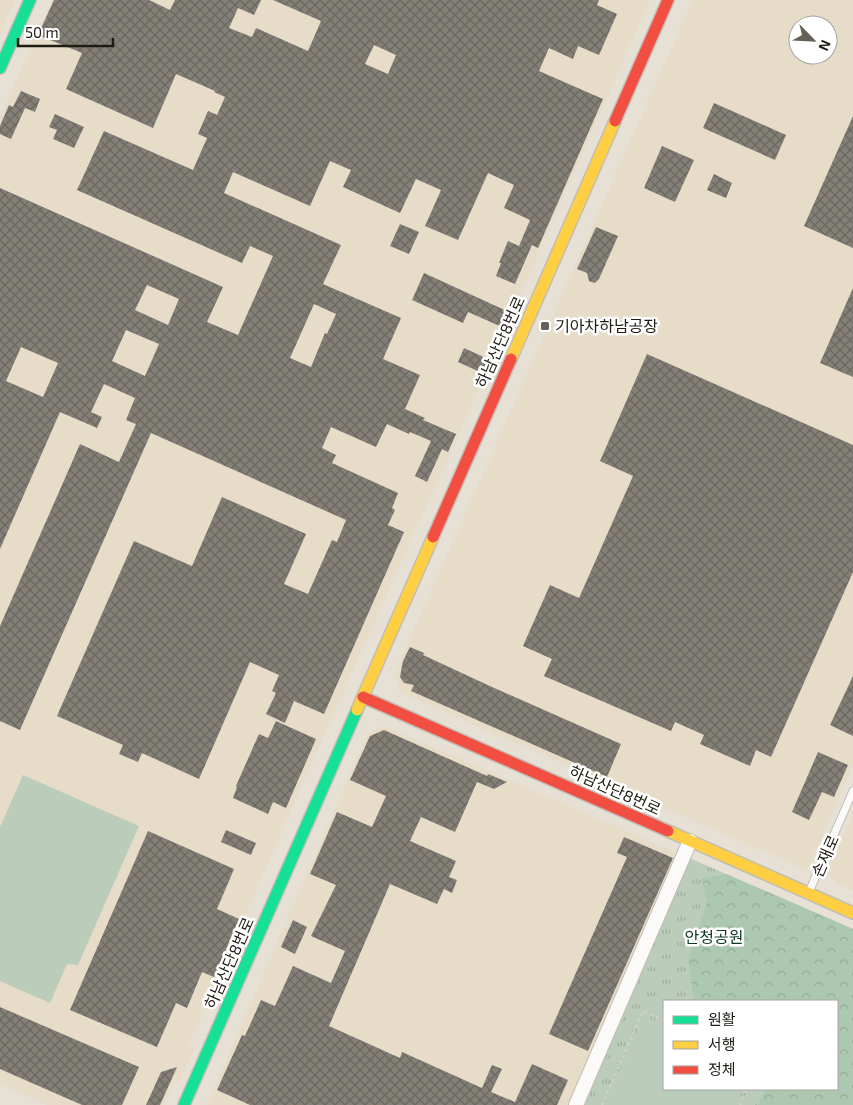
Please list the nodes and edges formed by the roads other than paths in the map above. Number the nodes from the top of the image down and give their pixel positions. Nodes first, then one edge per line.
1 (30, 0) edge
2 (668, 0) edge
3 (0, 68) edge
4 (363, 697) junction
5 (853, 791) edge
6 (690, 841) junction
7 (808, 893) junction
8 (853, 913) edge
9 (184, 1105) edge
10 (576, 1105) edge

1 - 3 street
2 - 4 street, 하남산단8번로
4 - 6 street, 하남산단8번로
4 - 9 street, 하남산단8번로
5 - 7 lane, 손재로
6 - 7 street, 하남산단8번로
6 - 10 street
7 - 8 street, 하남산단8번로

